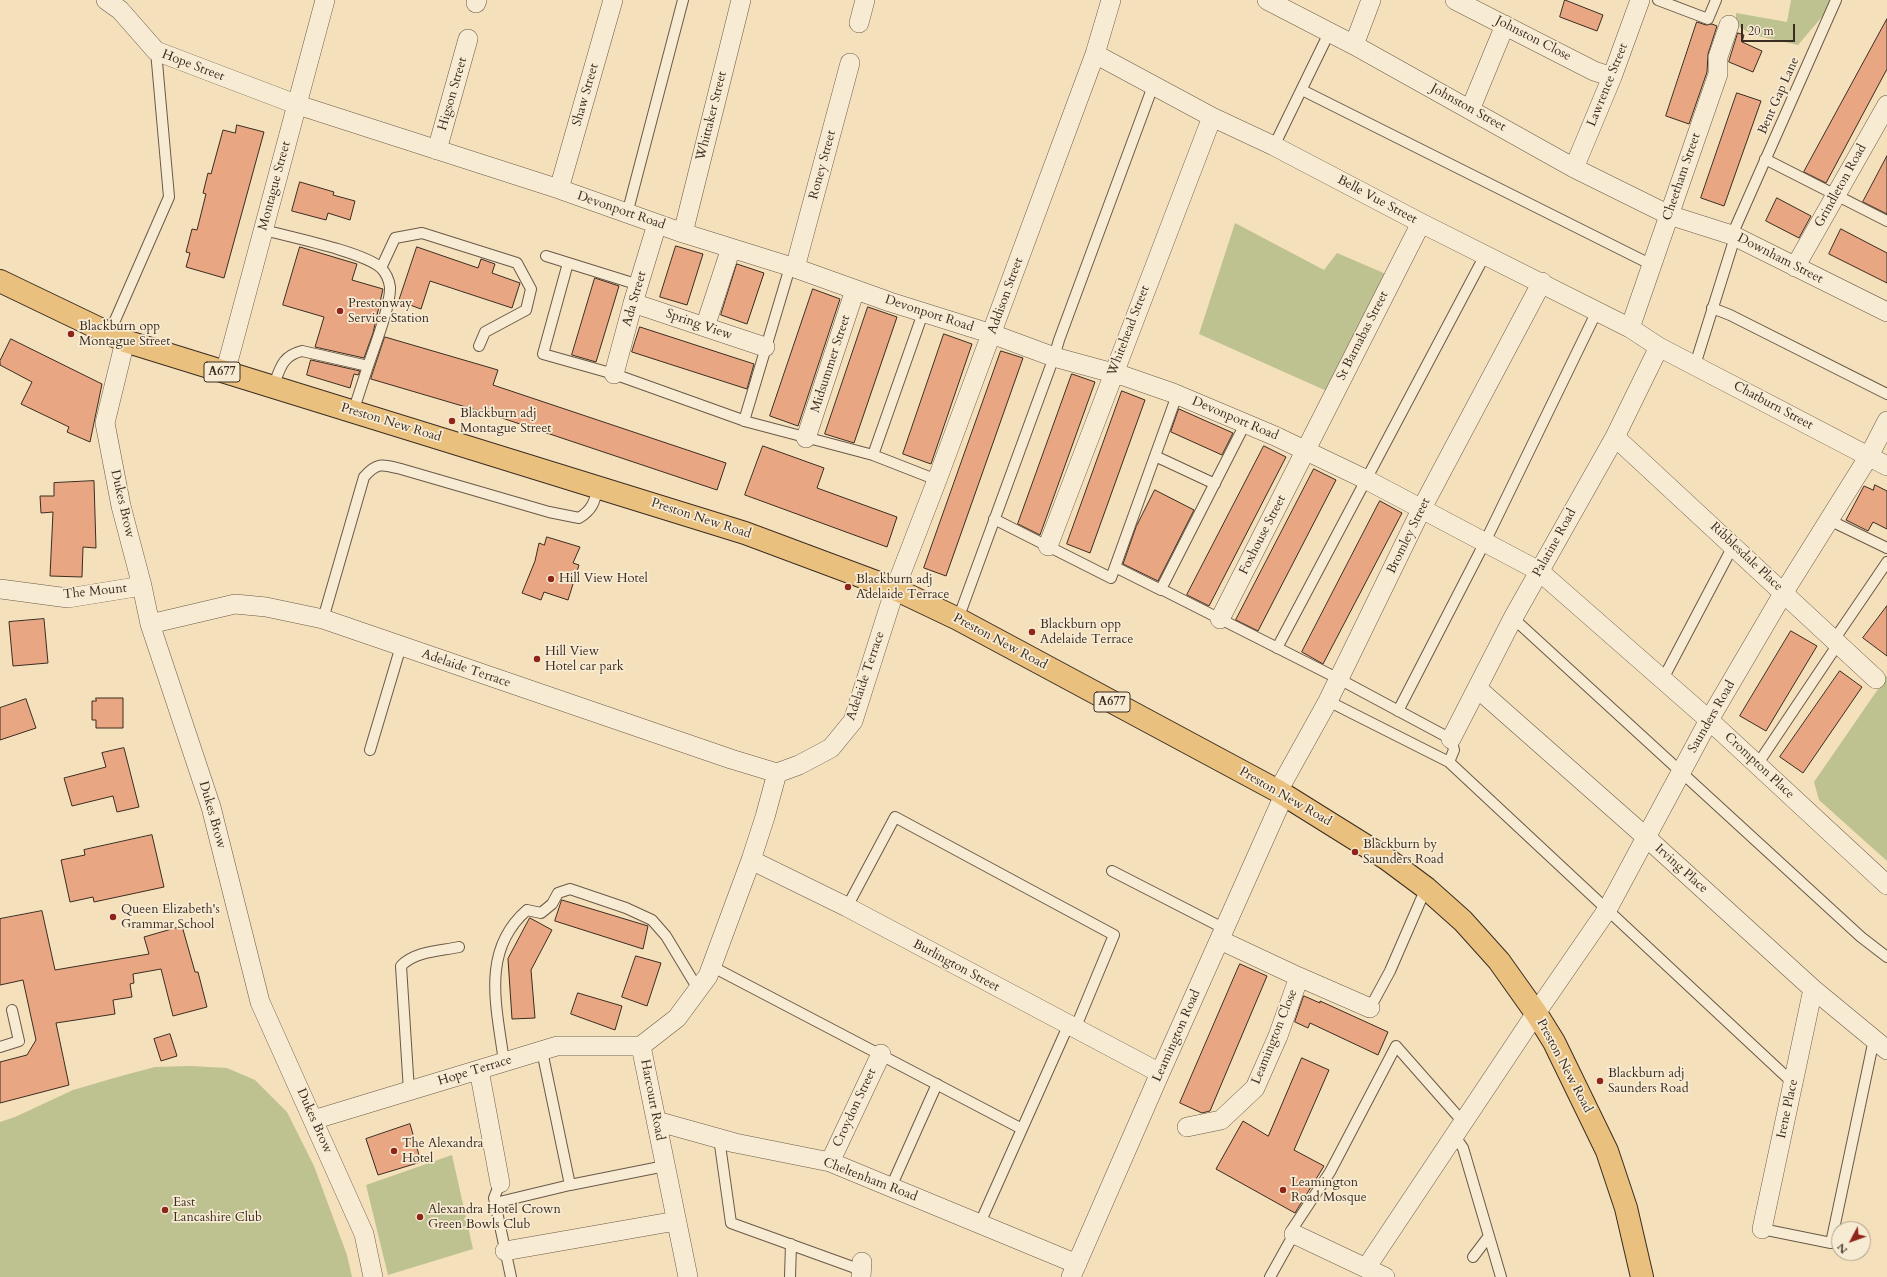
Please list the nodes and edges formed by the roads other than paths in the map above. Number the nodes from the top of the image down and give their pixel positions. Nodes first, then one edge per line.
1 (106, 0) edge
2 (325, 0) edge
3 (613, 0) edge
4 (683, 0) edge
5 (741, 0) edge
6 (865, 0) edge
7 (1111, 0) edge
8 (1267, 0) edge
9 (1371, 0) edge
10 (1640, 0) edge
11 (1658, 0) edge
12 (1716, 0) edge
13 (1836, 0) edge
14 (1459, 1) edge
15 (859, 23) dead end
16 (1505, 25) junction
17 (1729, 25) dead end
18 (1330, 32) junction
19 (468, 39) dead end
20 (1354, 45) junction
21 (156, 51) junction
22 (1095, 54) junction
23 (850, 63) dead end
24 (1612, 77) junction
25 (1153, 86) junction
26 (1302, 90) junction
27 (298, 105) junction
28 (1887, 105) edge
29 (1470, 110) junction
30 (1212, 117) junction
31 (1274, 146) junction
32 (437, 150) junction
33 (1765, 159) junction
34 (1574, 168) junction
35 (559, 189) junction
36 (1837, 195) junction
37 (627, 214) junction
38 (1669, 216) junction
39 (1887, 221) edge
40 (1421, 223) junction
41 (657, 224) junction
42 (264, 230) junction
43 (684, 233) junction
44 (1734, 236) junction
45 (731, 248) junction
46 (1484, 255) junction
47 (546, 256) dead end
48 (568, 263) junction
49 (1652, 264) junction
50 (792, 267) junction
51 (1795, 267) junction
52 (381, 268) junction
53 (0, 281) edge
54 (1542, 282) junction
55 (639, 285) junction
56 (855, 290) junction
57 (633, 303) junction
58 (1712, 308) junction
59 (1597, 311) junction
60 (1887, 312) edge
61 (923, 313) junction
62 (705, 327) junction
63 (1630, 328) junction
64 (992, 334) junction
65 (117, 338) junction
66 (479, 346) dead end
67 (1659, 347) junction
68 (765, 348) junction
69 (1054, 357) junction
70 (1695, 365) junction
71 (368, 366) junction
72 (1113, 372) junction
73 (225, 373) junction
74 (614, 374) junction
75 (273, 387) junction
76 (1887, 394) edge
77 (1178, 395) junction
78 (353, 412) junction
79 (744, 421) junction
80 (1887, 421) edge
81 (1245, 424) junction
82 (1615, 437) junction
83 (806, 438) junction
84 (1306, 450) junction
85 (873, 455) junction
86 (1155, 456) junction
87 (1869, 456) junction
88 (1887, 466) edge
89 (937, 480) junction
90 (1367, 480) junction
91 (1215, 484) junction
92 (598, 486) junction
93 (1422, 508) junction
94 (994, 518) junction
95 (1829, 520) junction
96 (1485, 542) junction
97 (1048, 546) junction
98 (1734, 546) junction
99 (1887, 548) edge
100 (1887, 562) edge
101 (1115, 567) junction
102 (1539, 571) junction
103 (142, 586) junction
104 (0, 589) edge
105 (895, 589) junction
106 (1161, 590) junction
107 (1784, 592) junction
108 (1513, 618) junction
109 (323, 619) junction
110 (958, 619) junction
111 (1220, 619) junction
112 (150, 624) junction
113 (1836, 642) junction
114 (401, 646) junction
115 (1277, 648) junction
116 (1339, 679) junction
117 (1663, 679) junction
118 (1876, 679) dead end
119 (1477, 688) junction
120 (1328, 701) junction
121 (1398, 711) junction
122 (1709, 720) junction
123 (1451, 739) junction
124 (370, 750) dead end
125 (1449, 762) junction
126 (1757, 764) junction
127 (1681, 771) junction
128 (777, 773) junction
129 (1281, 793) junction
130 (1647, 838) junction
131 (751, 860) junction
132 (1112, 871) dead end
133 (1887, 885) edge
134 (1426, 888) junction
135 (847, 907) junction
136 (1607, 910) junction
137 (1222, 934) junction
138 (460, 947) dead end
139 (1887, 957) edge
140 (711, 966) junction
141 (1299, 977) junction
142 (698, 989) junction
143 (1812, 989) junction
144 (1370, 1008) joint
145 (12, 1010) dead end
146 (1536, 1013) junction
147 (1072, 1028) junction
148 (1880, 1044) edge
149 (641, 1046) junction
150 (0, 1047) edge
151 (542, 1051) junction
152 (881, 1054) junction
153 (504, 1062) junction
154 (479, 1070) junction
155 (1160, 1073) junction
156 (1793, 1083) junction
157 (937, 1084) junction
158 (409, 1091) junction
159 (313, 1120) junction
160 (656, 1121) junction
161 (1187, 1127) dead end
162 (1459, 1128) junction
163 (1022, 1129) junction
164 (719, 1138) junction
165 (830, 1162) junction
166 (665, 1166) junction
167 (500, 1183) joint
168 (570, 1185) junction
169 (891, 1187) junction
170 (495, 1203) junction
171 (676, 1221) junction
172 (980, 1223) junction
173 (1762, 1229) joint
174 (1292, 1233) junction
175 (1489, 1236) junction
176 (791, 1244) junction
177 (505, 1251) junction
178 (1473, 1257) dead end
179 (1366, 1268) junction
180 (861, 1270) edge
181 (1074, 1270) edge
182 (373, 1277) edge
183 (510, 1277) edge
184 (688, 1277) edge
185 (790, 1277) edge
186 (1270, 1277) edge
187 (1386, 1277) edge
188 (1501, 1277) edge
189 (1642, 1277) edge

1 - 21 street, Hope Street
2 - 27 street, Montague Street
3 - 35 street, Shaw Street
4 - 37 lane
5 - 43 street, Whittaker Street
6 - 15 street
7 - 22 street, Addison Street
8 - 18 street, Johnston Street
9 - 20 street
10 - 24 street, Lawrence Street
11 - 12 lane
13 - 33 lane, Bent Gap Lane
14 - 16 street, Johnston Close
16 - 24 street, Johnston Close
16 - 29 street
17 - 38 street, Cheetham Street
18 - 20 street, Johnston Street
18 - 26 lane
19 - 32 street, Higson Street
20 - 29 street, Johnston Street
21 - 27 street, Hope Street
21 - 65 lane
22 - 25 street, Belle Vue Street
22 - 64 street, Addison Street
23 - 50 street, Roney Street
24 - 34 street, Lawrence Street
25 - 30 street, Belle Vue Street
25 - 69 lane
26 - 31 lane
26 - 49 lane
27 - 32 street, Devonport Road
27 - 42 street, Montague Street
28 - 36 street, Grindleton Road
29 - 34 street, Johnston Street
30 - 31 street, Belle Vue Street
30 - 72 street, Whitehead Street
31 - 40 street, Belle Vue Street
32 - 35 street, Devonport Road
33 - 36 lane
33 - 44 lane, Bent Gap Lane
34 - 38 street, Johnston Street
35 - 37 street, Devonport Road
36 - 39 lane
36 - 51 street, Grindleton Road
37 - 41 street, Devonport Road
38 - 44 street, Downham Street
38 - 49 street, Cheetham Street
40 - 46 street, Belle Vue Street
40 - 84 street, St Barnabas Street
41 - 43 street, Devonport Road
41 - 55 street, Ada Street
42 - 52 lane
42 - 73 street, Montague Street
43 - 45 street, Devonport Road
44 - 51 street, Downham Street
44 - 58 lane, Bent Gap Lane
45 - 50 street, Devonport Road
45 - 62 street
46 - 54 street, Belle Vue Street
46 - 90 lane
47 - 48 lane
48 - 55 lane
48 - 74 lane
49 - 63 street, Cheetham Street
50 - 56 street, Devonport Road
50 - 68 lane
51 - 60 street, Downham Street
52 - 66 lane
52 - 71 lane
53 - 65 highway, Preston New Road / A677
54 - 59 street, Belle Vue Street
54 - 93 street, Bromley Street
55 - 57 street, Ada Street
56 - 61 street, Devonport Road
56 - 83 street, Midsummer Street
57 - 62 street, Spring View
57 - 74 street, Ada Street
58 - 70 lane, Bent Gap Lane
58 - 76 lane
59 - 63 street, Belle Vue Street
59 - 96 lane
61 - 64 street, Devonport Road
61 - 85 lane
62 - 68 street, Spring View
63 - 67 street, Belle Vue Street
64 - 69 street, Devonport Road
64 - 89 street, Addison Street
65 - 73 highway, Preston New Road / A677
65 - 103 street, Dukes Brow
67 - 70 street, Chatburn Street
67 - 82 street, Palatine Road
68 - 79 lane
69 - 72 street, Devonport Road
69 - 94 lane
70 - 87 street, Chatburn Street
71 - 75 lane
71 - 78 lane
72 - 77 street, Devonport Road
72 - 97 street, Whitehead Street
73 - 75 highway, Preston New Road / A677
74 - 79 lane
75 - 78 highway, Preston New Road / A677
77 - 81 street, Devonport Road
77 - 86 lane
78 - 92 highway, Preston New Road / A677
79 - 83 lane
80 - 87 street, Saunders Road
81 - 84 street, Devonport Road
81 - 91 lane
82 - 98 street, Ribblesdale Place
82 - 102 street, Palatine Road
83 - 85 lane
84 - 90 street, Devonport Road
84 - 111 street, Foxhouse Street
85 - 89 lane
86 - 91 lane
86 - 101 lane
87 - 88 street, Chatburn Street
87 - 95 street, Saunders Road
89 - 105 street, Addison Street
90 - 93 street, Devonport Road
90 - 115 lane
91 - 106 lane
92 - 105 highway, Preston New Road / A677
92 - 109 lane
93 - 96 street, Devonport Road
93 - 116 street, Bromley Street
94 - 97 lane
94 - 110 lane
95 - 99 lane
95 - 107 street, Saunders Road
96 - 102 street, Devonport Road
96 - 121 lane
97 - 101 lane
98 - 107 street, Ribblesdale Place
98 - 117 lane
100 - 113 lane
101 - 106 lane
102 - 108 street, Palatine Road
102 - 117 street, Crompton Place
103 - 104 street, The Mount
103 - 112 street, Dukes Brow
105 - 110 highway, Preston New Road / A677
105 - 128 street, Adelaide Terrace
106 - 111 lane
107 - 113 street, Ribblesdale Place
107 - 122 street, Saunders Road
108 - 119 street, Palatine Road
108 - 127 lane
109 - 112 street, Adelaide Terrace
109 - 114 street, Adelaide Terrace
110 - 129 highway, Preston New Road / A677
111 - 115 lane
112 - 159 street, Dukes Brow
113 - 118 street, Ribblesdale Place
113 - 126 lane
114 - 124 lane
114 - 128 street, Adelaide Terrace
115 - 116 lane
116 - 120 street, Bromley Street
116 - 121 lane
117 - 122 street, Crompton Place
119 - 123 street, Palatine Road
119 - 130 street, Irving Place
120 - 125 lane
120 - 129 street, Bromley Street
121 - 123 lane
122 - 126 street, Crompton Place
122 - 127 street, Saunders Road
123 - 125 lane
125 - 136 lane
126 - 133 street, Crompton Place
127 - 130 street, Saunders Road
127 - 139 lane
128 - 131 street
129 - 134 highway, Preston New Road / A677
129 - 137 street, Leamington Road
130 - 136 street, Saunders Road
130 - 143 street, Irving Place
131 - 135 street, Burlington Street
131 - 140 street, Harcourt Road
132 - 137 lane
134 - 144 lane
134 - 146 highway, Preston New Road / A677
135 - 147 street, Burlington Street
135 - 147 lane
136 - 146 street, Saunders Road
136 - 156 lane
137 - 141 street, Leamington Close
137 - 155 street, Leamington Road
138 - 158 lane
140 - 142 street, Harcourt Road
140 - 152 lane
141 - 144 street, Leamington Close
141 - 161 street, Leamington Close
142 - 149 street, Harcourt Road
142 - 153 lane
143 - 148 street, Irving Place
143 - 156 street, Irene Place
145 - 150 lane
146 - 162 street, Saunders Road
146 - 189 highway, Preston New Road / A677
147 - 155 street, Burlington Street
147 - 163 lane
148 - 173 lane
149 - 151 street, Hope Terrace
149 - 160 street, Harcourt Road
151 - 153 street, Hope Terrace
151 - 168 lane
152 - 157 lane
152 - 165 street, Croydon Street
153 - 154 street, Hope Terrace
154 - 158 street, Hope Terrace
154 - 167 street
155 - 181 street, Leamington Road
156 - 173 street, Irene Place
157 - 163 lane
157 - 169 lane
158 - 159 street, Hope Terrace
159 - 182 street, Dukes Brow
160 - 164 street, Cheltenham Road
160 - 166 street, Harcourt Road
162 - 174 lane
162 - 175 lane
162 - 179 street, Saunders Road
163 - 172 lane
164 - 165 street, Cheltenham Road
164 - 176 lane
165 - 169 street, Cheltenham Road
166 - 168 lane
166 - 171 street, Harcourt Road
167 - 170 lane
168 - 170 lane
169 - 172 street, Cheltenham Road
170 - 177 lane
171 - 177 street
171 - 184 street, Harcourt Road
172 - 181 street, Cheltenham Road
174 - 179 street
174 - 186 lane
175 - 178 lane
175 - 188 lane
176 - 180 lane
176 - 185 lane
177 - 183 lane
179 - 187 street

